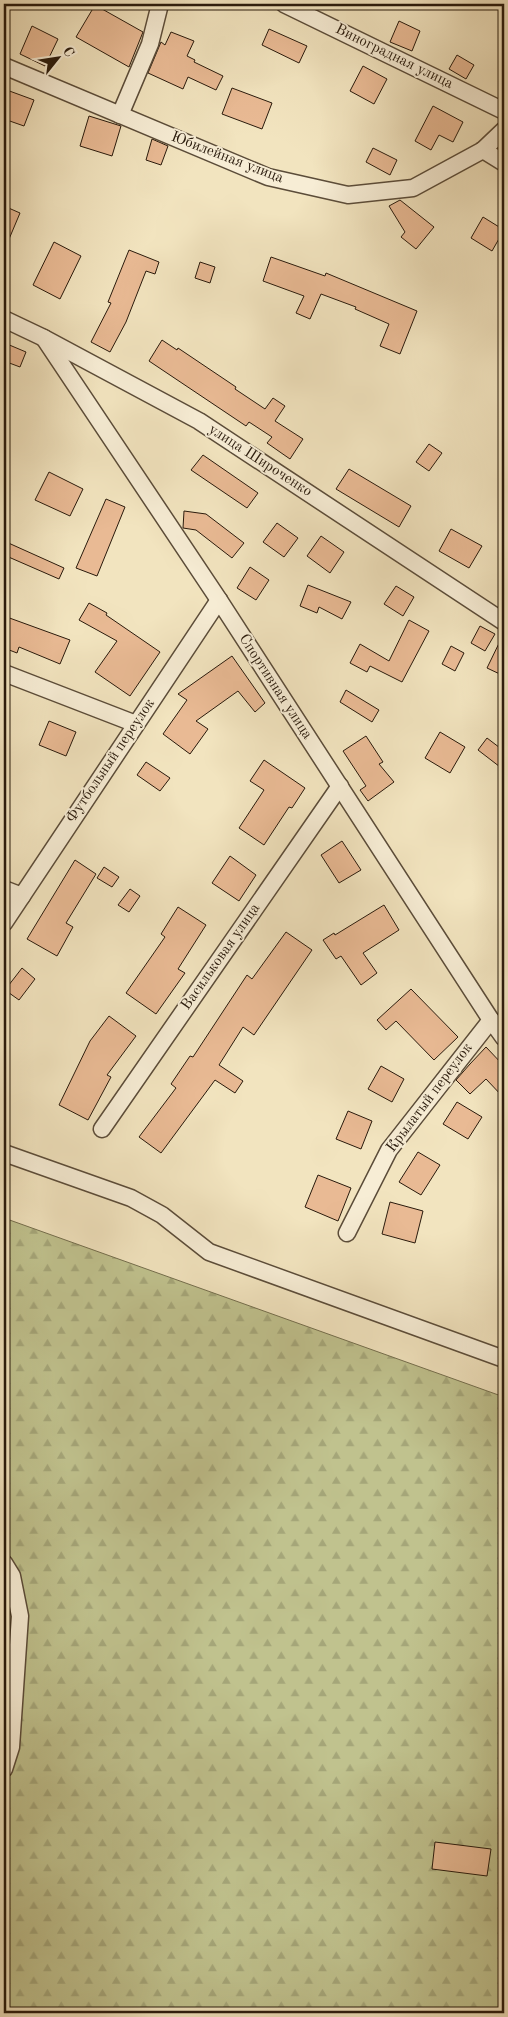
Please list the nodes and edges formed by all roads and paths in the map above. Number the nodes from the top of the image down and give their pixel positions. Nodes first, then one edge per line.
1 (160, 4) edge
2 (284, 4) edge
3 (4, 66) edge
4 (504, 111) edge
5 (120, 115) junction
6 (504, 130) edge
7 (483, 150) junction
8 (504, 163) edge
9 (4, 319) edge
10 (44, 338) junction
11 (218, 600) junction
12 (504, 622) edge
13 (4, 673) edge
14 (136, 724) junction
15 (340, 786) junction
16 (4, 889) edge
17 (22, 896) junction
18 (4, 923) edge
19 (490, 1020) junction
20 (504, 1038) edge
21 (102, 1128) dead end
22 (4, 1153) edge
23 (347, 1232) dead end
24 (504, 1359) edge
25 (4, 1563) edge
26 (4, 1769) edge

1 - 5 street
2 - 4 street, Виноградная улица
3 - 5 street, Юбилейная улица
5 - 7 street, Юбилейная улица
6 - 7 street, Юбилейная улица
7 - 8 street
9 - 10 street, улица Широченко
10 - 11 street, Спортивная улица
10 - 12 street, улица Широченко
11 - 14 street, Футбольный переулок
11 - 15 street, Спортивная улица
13 - 14 street
14 - 17 street, Футбольный переулок
15 - 19 street, Спортивная улица
15 - 21 street, Васильковая улица
16 - 17 street
17 - 18 street, Футбольный переулок
19 - 20 street, Спортивная улица
19 - 23 street, Крылатый переулок
22 - 24 street
25 - 26 street

